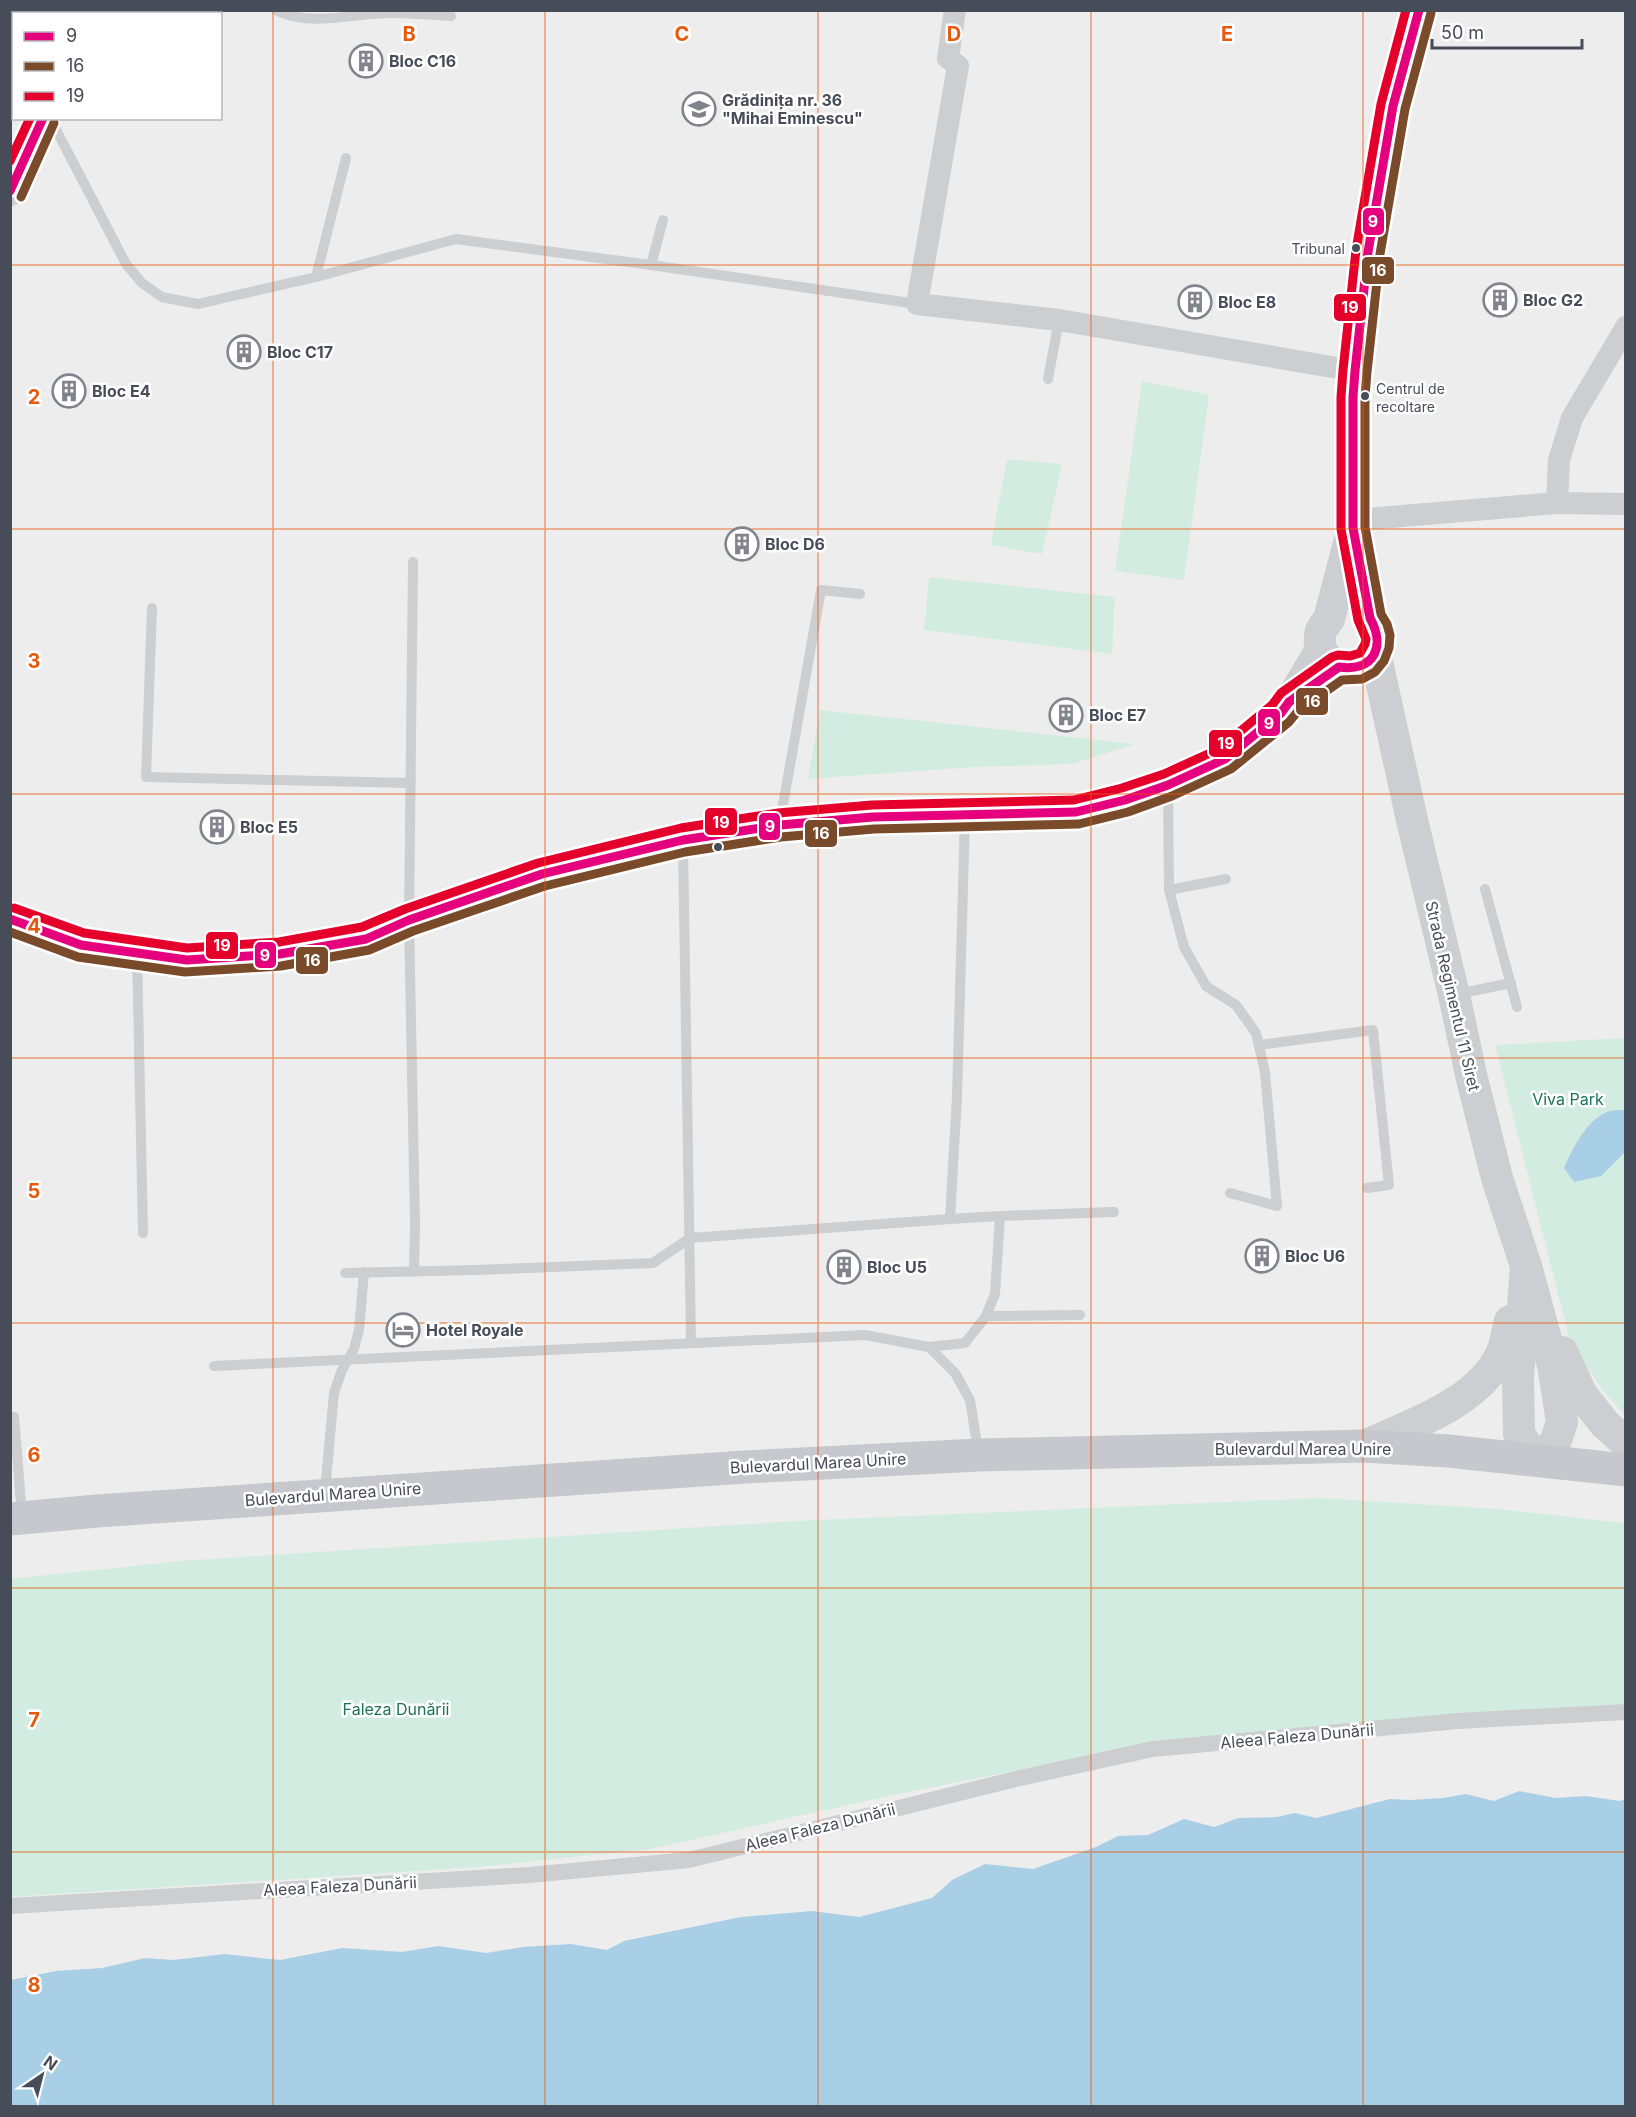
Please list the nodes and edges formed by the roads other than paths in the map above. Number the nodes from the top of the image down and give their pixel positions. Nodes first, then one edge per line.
1 (276, 10) edge
2 (955, 10) edge
3 (1419, 10) edge
4 (451, 16) dead end
5 (42, 120) edge
6 (51, 120) edge
7 (346, 158) dead end
8 (10, 192) edge
9 (663, 220) dead end
10 (651, 265) junction
11 (316, 277) junction
12 (917, 304) junction
13 (1059, 320) junction
14 (1626, 327) edge
15 (1355, 371) junction
16 (1048, 379) dead end
17 (1557, 503) junction
18 (1626, 504) edge
19 (1354, 524) junction
20 (413, 562) dead end
21 (860, 594) dead end
22 (152, 608) dead end
23 (1366, 615) junction
24 (1334, 650) junction
25 (1375, 653) junction
26 (1390, 725) junction
27 (411, 783) junction
28 (1168, 785) junction
29 (965, 814) junction
30 (780, 825) junction
31 (683, 840) junction
32 (1226, 879) dead end
33 (1485, 889) dead end
34 (1169, 890) junction
35 (10, 919) edge
36 (409, 920) junction
37 (137, 953) junction
38 (1511, 983) junction
39 (1454, 994) junction
40 (1516, 1007) dead end
41 (1259, 1045) junction
42 (1367, 1188) dead end
43 (1230, 1193) dead end
44 (1114, 1212) dead end
45 (1000, 1216) junction
46 (950, 1219) junction
47 (143, 1233) dead end
48 (690, 1238) junction
49 (1526, 1266) junction
50 (364, 1272) junction
51 (414, 1272) junction
52 (345, 1273) dead end
53 (1080, 1315) dead end
54 (986, 1316) junction
55 (692, 1343) junction
56 (929, 1347) junction
57 (348, 1359) junction
58 (214, 1366) dead end
59 (10, 1417) edge
60 (1626, 1443) edge
61 (1364, 1446) junction
62 (979, 1455) junction
63 (1537, 1460) junction
64 (1626, 1470) edge
65 (325, 1495) junction
66 (16, 1518) edge
67 (1626, 1712) edge
68 (10, 1906) edge

1 - 4 lane
2 - 12 street
3 - 15 main road
5 - 8 street
6 - 11 lane
7 - 11 lane
9 - 10 lane
10 - 11 lane
10 - 12 lane
12 - 13 street
13 - 15 street
13 - 16 lane
14 - 17 street
15 - 19 main road
17 - 18 street
17 - 19 street
19 - 23 main road
19 - 24 main road
20 - 27 lane
21 - 30 lane
22 - 27 lane
23 - 24 main road
23 - 25 main road
24 - 25 main road
24 - 26 main road
24 - 28 street
25 - 26 main road, Strada Regimentul 11 Siret
26 - 39 main road, Strada Regimentul 11 Siret
27 - 36 lane
28 - 29 street
28 - 34 lane
29 - 30 street
29 - 46 lane
30 - 31 street
31 - 36 street
31 - 48 lane
32 - 34 lane
33 - 38 lane
34 - 41 lane
35 - 37 street
36 - 37 street
36 - 51 lane
37 - 47 lane
38 - 39 lane
38 - 40 lane
39 - 49 main road, Strada Regimentul 11 Siret
41 - 42 lane
41 - 43 lane
44 - 45 lane
45 - 46 lane
45 - 54 lane
46 - 48 lane
48 - 51 lane
48 - 55 lane
49 - 60 main road
49 - 61 main road
49 - 63 main road
49 - 63 main road
50 - 51 lane
50 - 52 lane
50 - 57 lane
53 - 54 lane
54 - 56 lane
55 - 56 lane
55 - 57 lane
56 - 62 lane
57 - 58 lane
57 - 65 lane
59 - 66 lane
61 - 62 main road, Bulevardul Marea Unire
61 - 63 main road, Bulevardul Marea Unire
62 - 65 main road, Bulevardul Marea Unire
63 - 64 main road, Bulevardul Marea Unire
65 - 66 main road, Bulevardul Marea Unire
67 - 68 street, Aleea Faleza Dunării

